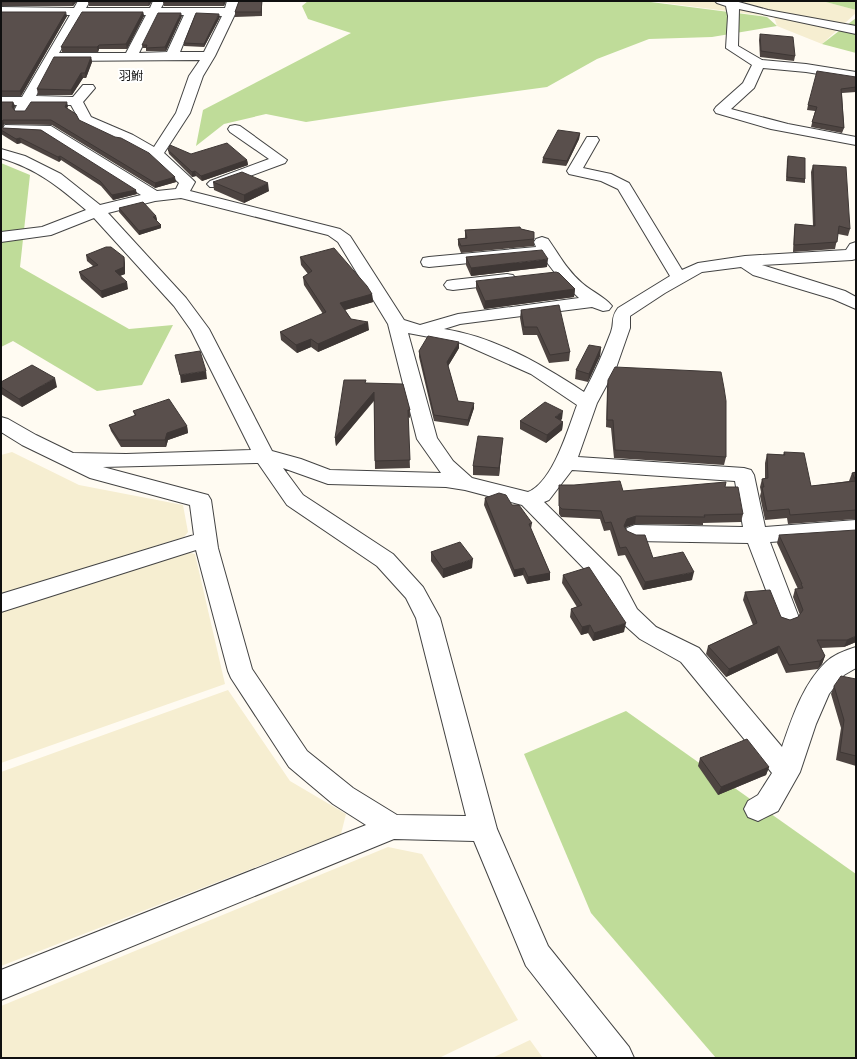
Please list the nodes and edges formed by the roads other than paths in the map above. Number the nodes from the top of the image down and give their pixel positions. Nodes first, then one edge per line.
1 (727, 2) edge
2 (82, 6) edge
3 (157, 6) edge
4 (231, 6) edge
5 (5, 10) edge
6 (191, 12) junction
7 (856, 30) edge
8 (131, 56) junction
9 (172, 56) junction
10 (209, 56) junction
11 (50, 57) junction
12 (758, 64) junction
13 (856, 76) edge
14 (88, 88) dead end
15 (1, 100) edge
16 (28, 101) junction
17 (76, 102) junction
18 (235, 129) dead end
19 (5, 133) edge
20 (592, 140) dead end
21 (856, 141) edge
22 (1, 153) edge
23 (156, 154) junction
24 (185, 193) junction
25 (154, 196) junction
26 (97, 211) junction
27 (1, 237) edge
28 (855, 253) edge
29 (745, 261) junction
30 (429, 262) dead end
31 (523, 277) edge
32 (679, 278) junction
33 (453, 284) dead end
34 (595, 301) junction
35 (856, 304) edge
36 (621, 316) junction
37 (397, 324) junction
38 (419, 330) junction
39 (587, 403) junction
40 (1, 424) edge
41 (264, 456) junction
42 (71, 460) junction
43 (566, 463) junction
44 (465, 483) junction
45 (529, 500) junction
46 (856, 528) edge
47 (635, 533) edge
48 (756, 535) junction
49 (206, 539) junction
50 (1, 603) edge
51 (787, 618) edge
52 (856, 656) edge
53 (787, 772) junction
54 (758, 809) dead end
55 (393, 827) junction
56 (483, 829) junction
57 (1, 985) edge
58 (618, 1058) edge

1 - 7 street
1 - 12 street
2 - 3 street
2 - 5 street
2 - 11 street
3 - 6 street
3 - 8 street
4 - 6 street
4 - 10 street
6 - 9 street
8 - 9 street
8 - 11 street
9 - 10 street
10 - 23 street
11 - 16 street
12 - 13 street
12 - 21 street
14 - 17 street
15 - 16 street
16 - 17 street
16 - 19 street
17 - 23 street
18 - 24 street
19 - 25 street
20 - 32 street
22 - 26 street
23 - 24 street
24 - 25 street
24 - 37 street
25 - 26 street
26 - 27 street
26 - 41 street
28 - 29 street
29 - 32 street
29 - 35 street
30 - 34 street
31 - 33 street
32 - 36 street
34 - 36 street
34 - 38 street
36 - 39 street
37 - 38 street
37 - 44 street
38 - 39 street
39 - 43 street
40 - 42 street
41 - 42 street
41 - 44 street
41 - 56 street
42 - 49 street
43 - 45 street
43 - 48 street
44 - 45 street
45 - 53 street
46 - 48 street
47 - 48 street
48 - 51 street
49 - 50 street
49 - 55 street
52 - 53 street
53 - 54 street
55 - 56 street
55 - 57 street
56 - 58 street

